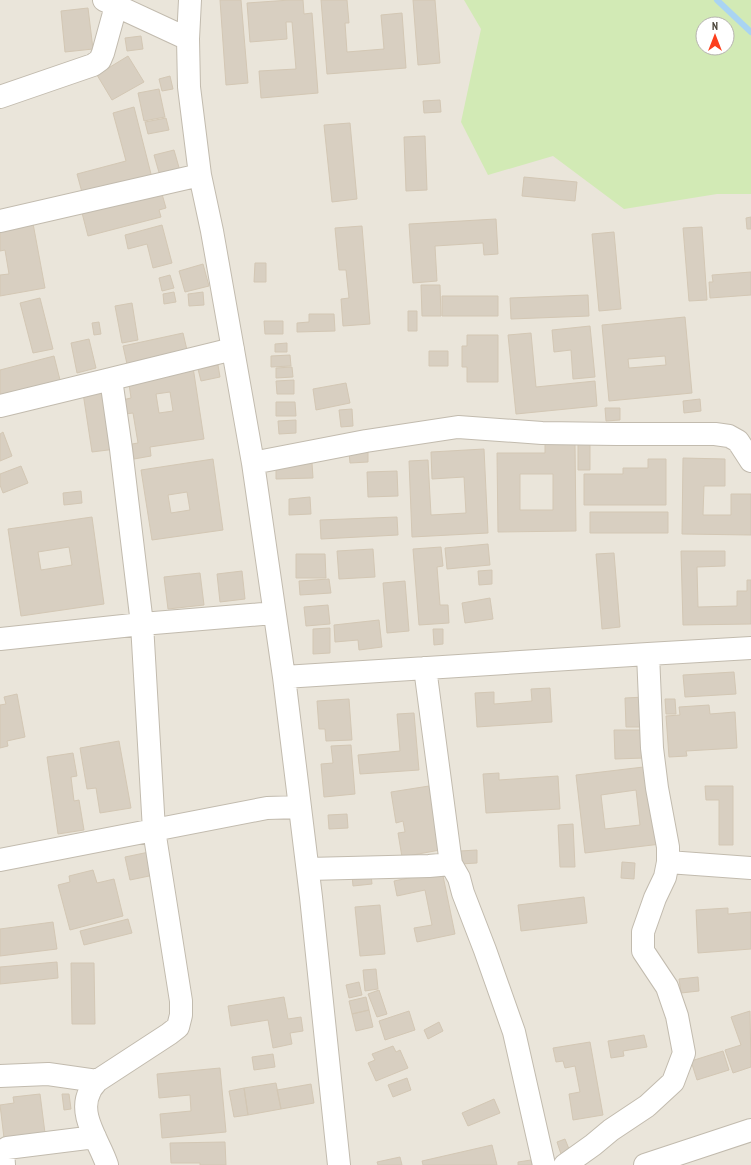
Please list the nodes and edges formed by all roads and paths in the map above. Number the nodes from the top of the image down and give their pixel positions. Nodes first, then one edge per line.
1 (190, 0) edge
2 (110, 3) edge
3 (188, 39) junction
4 (0, 97) edge
5 (200, 175) junction
6 (0, 221) edge
7 (233, 349) junction
8 (111, 379) junction
9 (0, 406) edge
10 (751, 461) edge
11 (253, 463) junction
12 (274, 613) junction
13 (142, 624) junction
14 (0, 638) edge
15 (751, 648) edge
16 (648, 654) junction
17 (425, 668) junction
18 (284, 677) junction
19 (300, 807) junction
20 (154, 830) junction
21 (0, 860) edge
22 (668, 862) junction
23 (451, 864) junction
24 (751, 868) edge
25 (308, 869) junction
26 (0, 1076) edge
27 (97, 1081) junction
28 (751, 1130) edge
29 (95, 1137) junction
30 (4, 1165) edge
31 (107, 1165) edge
32 (339, 1165) edge
33 (544, 1165) edge
34 (564, 1165) edge
35 (645, 1165) edge

1 - 3 street
2 - 3 street
2 - 4 street
3 - 5 street
5 - 6 street
5 - 7 street
7 - 8 street
7 - 11 street
8 - 9 street
8 - 13 street
10 - 11 street
11 - 12 street
12 - 13 street
12 - 18 street
13 - 14 street
13 - 20 street
15 - 16 street
16 - 17 street
16 - 22 street
17 - 18 street
17 - 23 street
18 - 19 street
19 - 20 street
19 - 25 street
20 - 21 street
20 - 27 street
22 - 24 street
22 - 34 street
23 - 25 street
23 - 33 street
25 - 32 street
26 - 27 street
27 - 29 street
28 - 35 street
29 - 30 street
29 - 31 street

